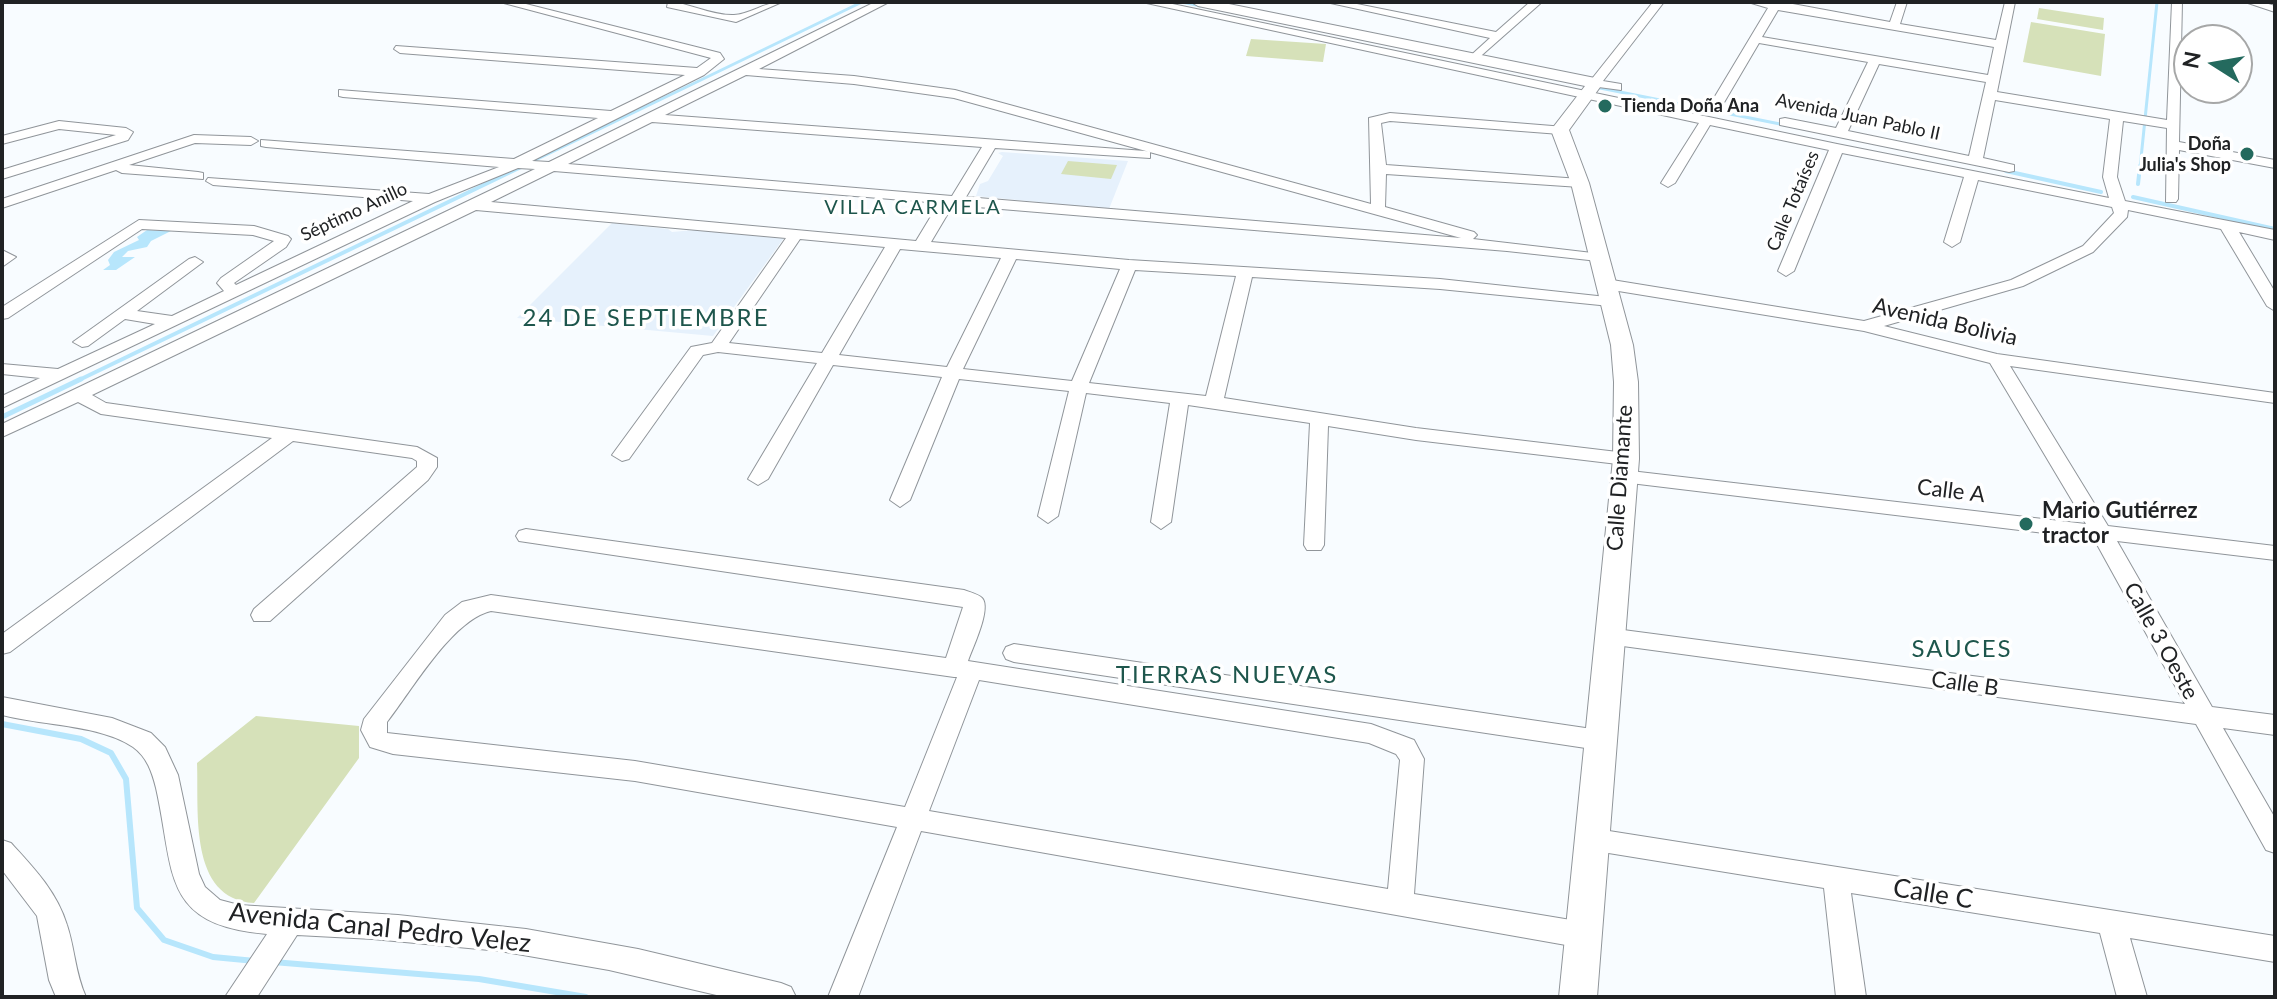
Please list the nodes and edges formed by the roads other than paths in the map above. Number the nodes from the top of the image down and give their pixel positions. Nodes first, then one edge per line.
1 (505, 2) edge
2 (676, 2) edge
3 (777, 2) edge
4 (884, 2) edge
5 (1147, 2) edge
6 (1198, 2) edge
7 (1331, 2) edge
8 (1537, 2) edge
9 (1659, 2) edge
10 (1753, 2) edge
11 (1902, 2) edge
12 (2010, 2) edge
13 (2177, 2) edge
14 (2253, 3) edge
15 (1219, 4) edge
16 (1776, 4) edge
17 (2275, 9) edge
18 (1894, 26) junction
19 (1497, 36) junction
20 (1756, 39) junction
21 (2000, 44) junction
22 (400, 49) dead end
23 (1474, 58) junction
24 (1876, 58) junction
25 (742, 71) junction
26 (1992, 79) junction
27 (700, 80) junction
28 (1591, 88) junction
29 (343, 93) dead end
30 (1989, 95) junction
31 (1710, 114) junction
32 (612, 115) junction
33 (2124, 116) junction
34 (647, 118) junction
35 (2171, 125) junction
36 (1560, 130) junction
37 (2, 140) edge
38 (1838, 141) junction
39 (991, 144) junction
40 (2171, 144) junction
41 (1196, 159) junction
42 (2275, 164) edge
43 (531, 166) junction
44 (114, 168) junction
45 (1974, 168) junction
46 (1379, 169) junction
47 (2, 175) edge
48 (198, 176) dead end
49 (213, 181) dead end
50 (1580, 183) junction
51 (1668, 183) dead end
52 (2117, 196) junction
53 (430, 199) junction
54 (2171, 199) junction
55 (952, 201) junction
56 (2, 204) edge
57 (474, 205) junction
58 (1378, 207) junction
59 (2275, 223) edge
60 (2226, 224) junction
61 (796, 234) junction
62 (2275, 235) edge
63 (896, 242) junction
64 (1952, 242) dead end
65 (922, 244) junction
66 (1507, 246) junction
67 (1011, 253) junction
68 (2, 255) edge
69 (1601, 259) junction
70 (2, 262) edge
71 (195, 262) dead end
72 (1129, 265) junction
73 (1786, 271) dead end
74 (1245, 272) junction
75 (233, 291) junction
76 (1608, 293) junction
77 (2275, 306) edge
78 (2, 314) edge
79 (122, 314) junction
80 (173, 321) junction
81 (1864, 326) junction
82 (82, 342) dead end
83 (718, 347) junction
84 (826, 358) junction
85 (1997, 359) junction
86 (3, 368) edge
87 (953, 372) junction
88 (61, 375) junction
89 (42, 384) junction
90 (1079, 386) junction
91 (78, 394) junction
92 (1180, 398) junction
93 (2275, 398) edge
94 (1214, 402) junction
95 (2, 403) edge
96 (1319, 418) junction
97 (2, 431) edge
98 (290, 434) junction
99 (622, 455) dead end
100 (1624, 468) junction
101 (758, 479) dead end
102 (900, 500) dead end
103 (1048, 516) dead end
104 (1161, 522) dead end
105 (2101, 532) junction
106 (526, 536) dead end
107 (1314, 545) dead end
108 (2275, 553) edge
109 (262, 615) dead end
110 (1608, 636) junction
111 (2, 646) edge
112 (1014, 653) dead end
113 (962, 669) junction
114 (2, 706) edge
115 (2202, 715) junction
116 (2275, 725) edge
117 (1599, 740) junction
118 (913, 820) junction
119 (1590, 839) junction
120 (2275, 842) edge
121 (2, 851) edge
122 (1836, 878) junction
123 (1400, 903) junction
124 (2111, 922) junction
125 (287, 927) junction
126 (1583, 935) junction
127 (2275, 949) edge
128 (71, 997) edge
129 (240, 997) edge
130 (781, 997) edge
131 (843, 997) edge
132 (1578, 997) edge
133 (1851, 997) edge
134 (2132, 997) edge

1 - 27 street, Séptimo Anillo
2 - 3 street
4 - 25 street, Séptimo Anillo
5 - 28 street
6 - 15 main road
7 - 19 street
8 - 19 street
9 - 28 street
10 - 16 street
11 - 18 street
12 - 21 street
13 - 35 street
14 - 17 street
15 - 23 main road
16 - 18 street
16 - 20 street
18 - 21 street
19 - 23 street
20 - 24 street
20 - 31 street
21 - 26 street
22 - 27 street
23 - 28 main road
24 - 26 street
24 - 38 street, Calle Totaíses
25 - 27 street, Séptimo Anillo
25 - 41 street
26 - 30 street
27 - 32 street, Séptimo Anillo
27 - 34 street, Séptimo Anillo
28 - 31 street
28 - 36 main road
29 - 32 street
30 - 33 street
30 - 45 street
31 - 38 street
31 - 51 street
32 - 43 street, Séptimo Anillo
33 - 35 street
33 - 52 street
34 - 39 street
34 - 43 street, Séptimo Anillo
35 - 40 street
36 - 46 street
36 - 50 main road, Calle Diamante
37 - 47 street
38 - 45 street
38 - 73 street, Calle Totaíses
39 - 41 street
39 - 55 street
40 - 42 street
40 - 54 street
41 - 58 street
43 - 44 street
43 - 53 street, Séptimo Anillo
43 - 55 street
43 - 57 street, Séptimo Anillo
44 - 48 street
44 - 56 street
45 - 52 street
45 - 64 street
46 - 50 street
46 - 58 street
49 - 53 street
50 - 69 main road, Calle Diamante
52 - 54 street
52 - 60 street
52 - 81 street
53 - 75 street, Séptimo Anillo
54 - 59 street
55 - 65 street
55 - 66 street
57 - 61 street, Avenida Bolivia
57 - 91 street, Séptimo Anillo
58 - 66 street
60 - 62 street
60 - 77 street
61 - 63 street, Avenida Bolivia
61 - 83 street
63 - 65 street, Avenida Bolivia
63 - 84 street
65 - 67 street, Avenida Bolivia
66 - 69 street
67 - 72 street, Avenida Bolivia
67 - 87 street
68 - 70 street
69 - 76 main road, Calle Diamante
71 - 79 street
72 - 74 street, Avenida Bolivia
72 - 90 street
74 - 76 street, Avenida Bolivia
74 - 94 street
75 - 78 street
75 - 80 street, Séptimo Anillo
76 - 81 street, Avenida Bolivia
76 - 100 main road, Calle Diamante
79 - 80 street
79 - 82 street
80 - 88 street, Séptimo Anillo
81 - 85 street, Avenida Bolivia
83 - 84 street, Calle A
83 - 99 street
84 - 87 street, Calle A
84 - 101 street
85 - 93 street, Avenida Bolivia
85 - 105 street, Calle 3 Oeste
86 - 88 street
86 - 89 street
87 - 90 street, Calle A
87 - 102 street
88 - 89 street, Séptimo Anillo
89 - 95 street, Séptimo Anillo
90 - 92 street, Calle A
90 - 103 street
91 - 97 street, Séptimo Anillo
91 - 98 street
92 - 94 street, Calle A
92 - 104 street
94 - 96 street, Calle A
96 - 100 street, Calle A
96 - 107 street
98 - 109 street
98 - 111 street
100 - 105 street, Calle A
100 - 110 main road, Calle Diamante
105 - 108 street, Calle A
105 - 115 street, Calle 3 Oeste
106 - 113 street
110 - 115 street, Calle B
110 - 117 main road, Calle Diamante
112 - 117 street
113 - 118 street
113 - 118 street
113 - 123 street
114 - 125 street, Avenida Canal Pedro Velez
115 - 116 street, Calle B
115 - 120 street, Calle 3 Oeste
117 - 119 main road, Calle Diamante
118 - 123 street
118 - 131 street
119 - 122 street, Calle C
119 - 126 main road, Calle Diamante
121 - 128 street
122 - 124 street, Calle C
122 - 133 street
123 - 126 street
124 - 127 street, Calle C
124 - 134 street
125 - 129 street
125 - 130 street, Avenida Canal Pedro Velez
126 - 132 main road, Calle Diamante

